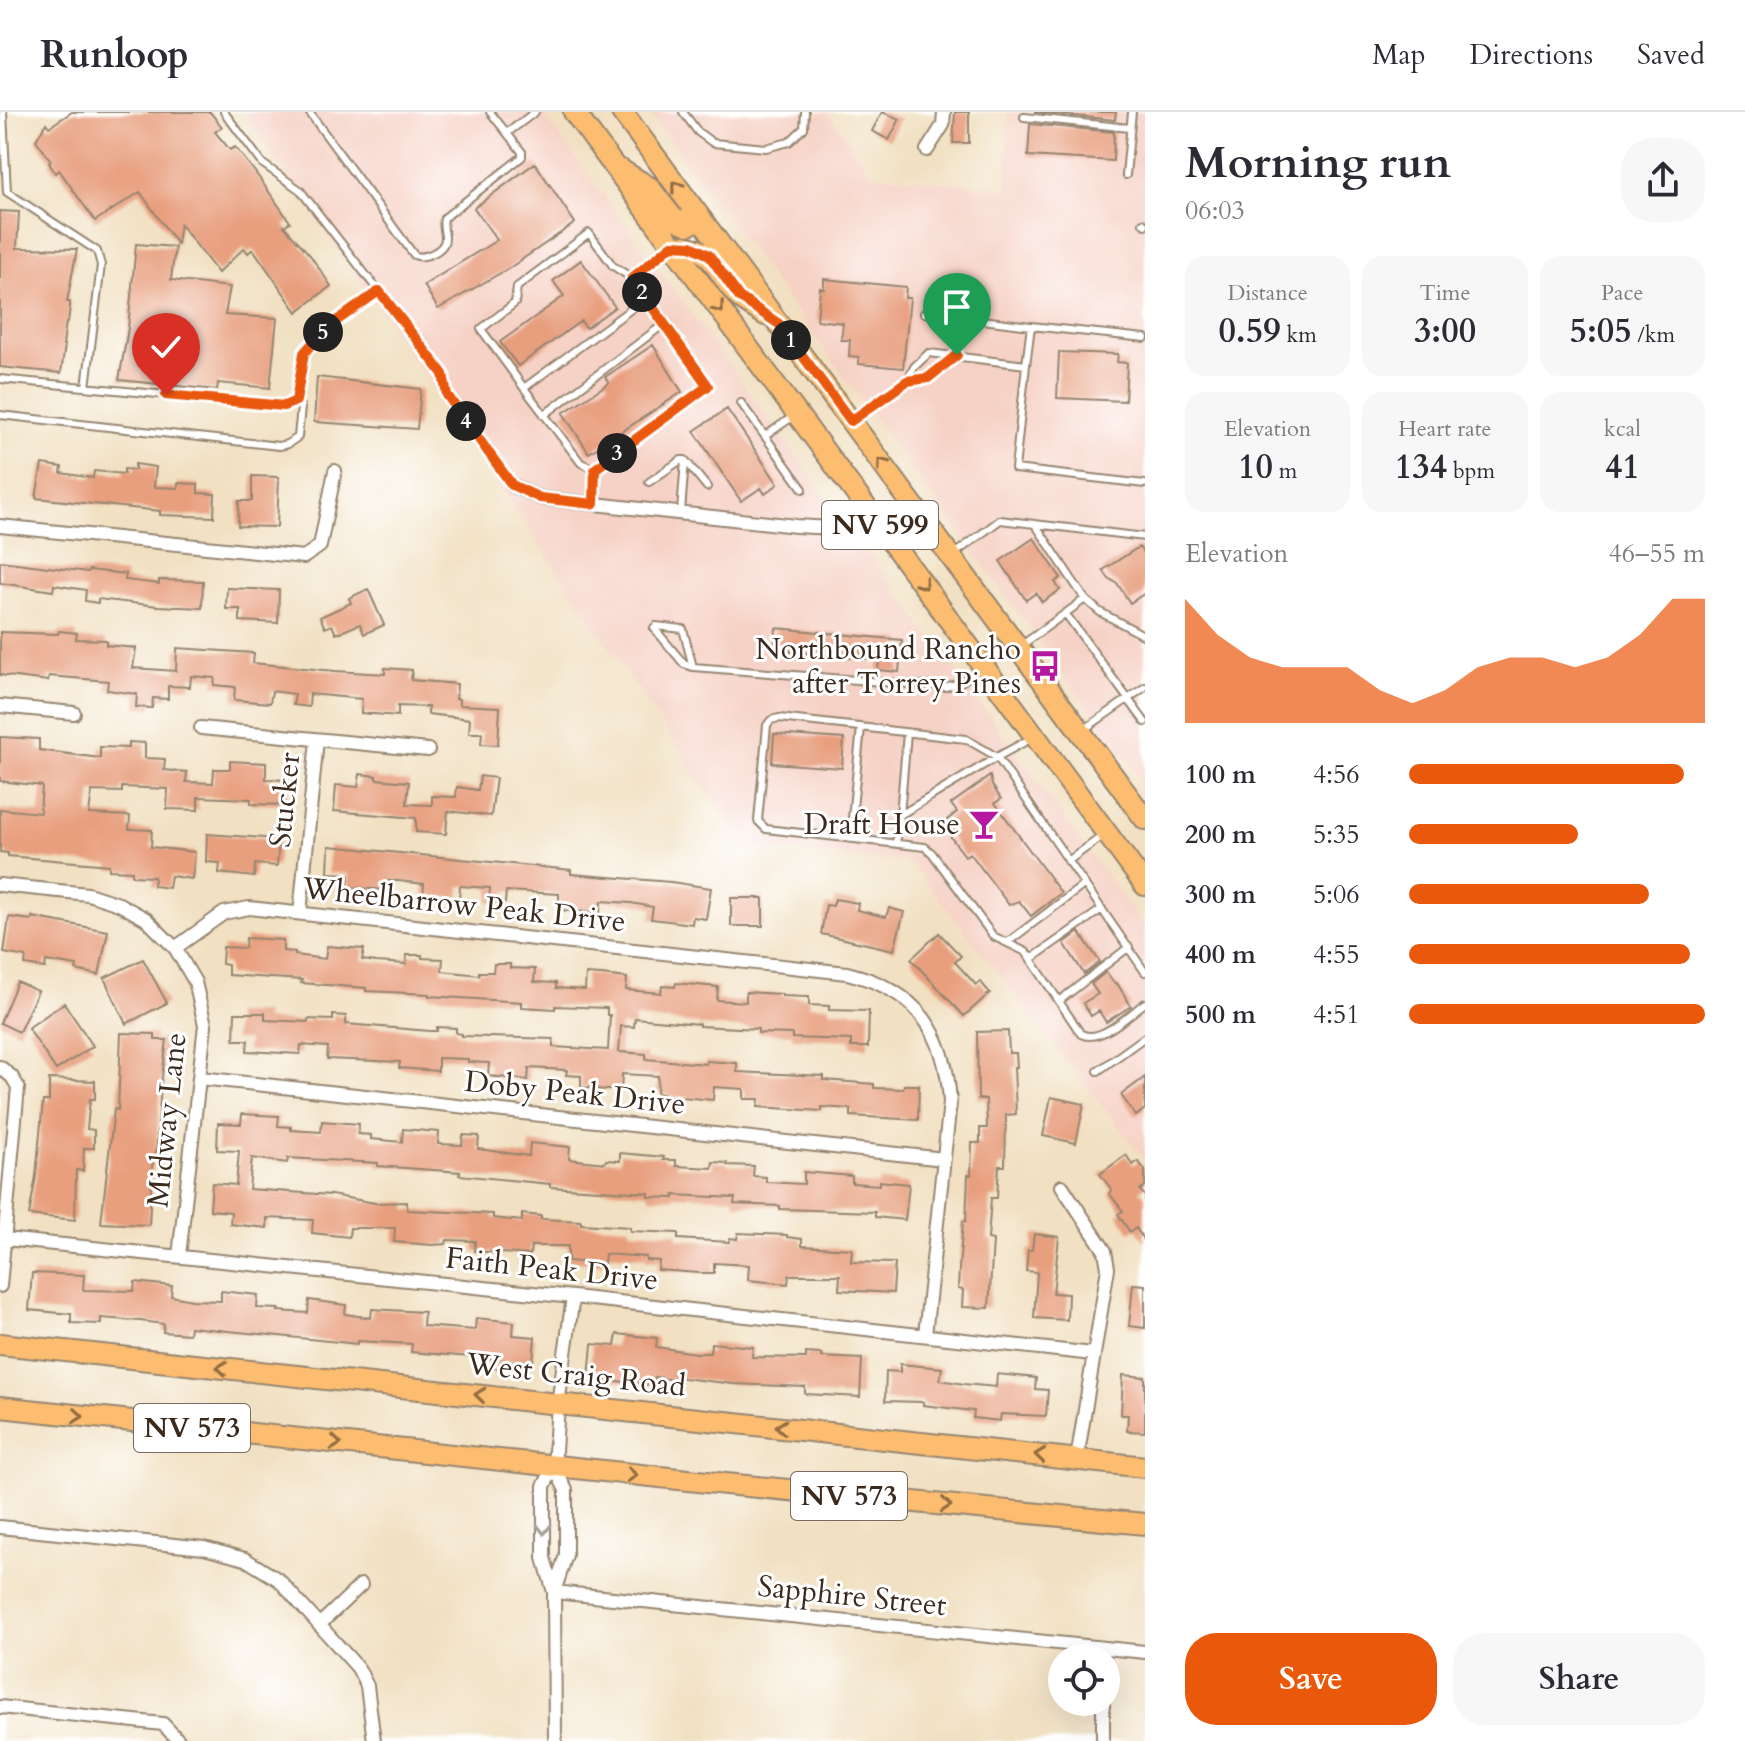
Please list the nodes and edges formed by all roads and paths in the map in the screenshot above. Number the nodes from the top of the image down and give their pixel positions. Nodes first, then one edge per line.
1 (3, 112) edge
2 (224, 112) edge
3 (309, 112) edge
4 (490, 112) edge
5 (535, 112) edge
6 (574, 112) edge
7 (622, 112) edge
8 (683, 112) edge
9 (805, 112) edge
10 (944, 112) edge
11 (1132, 112) edge
12 (1024, 117) dead end
13 (1130, 128) junction
14 (507, 133) junction
15 (927, 150) dead end
16 (614, 166) junction
17 (1126, 175) dead end
18 (700, 218) junction
19 (672, 245) junction
20 (632, 278) junction
21 (379, 291) junction
22 (646, 298) junction
23 (924, 313) dead end
24 (664, 324) junction
25 (779, 324) junction
26 (1031, 326) junction
27 (1145, 338) edge
28 (957, 355) junction
29 (1026, 365) junction
30 (0, 379) edge
31 (907, 381) junction
32 (86, 387) junction
33 (524, 388) junction
34 (296, 401) junction
35 (741, 403) dead end
36 (797, 414) junction
37 (0, 415) edge
38 (544, 415) junction
39 (851, 421) junction
40 (765, 436) junction
41 (685, 460) junction
42 (595, 469) junction
43 (335, 471) dead end
44 (649, 482) dead end
45 (1145, 484) edge
46 (512, 485) joint
47 (707, 487) dead end
48 (803, 489) dead end
49 (594, 504) junction
50 (681, 514) junction
51 (877, 520) junction
52 (1035, 524) junction
53 (0, 526) edge
54 (1145, 537) edge
55 (952, 556) junction
56 (1085, 599) junction
57 (1065, 613) junction
58 (1145, 636) edge
59 (1019, 647) junction
60 (984, 666) junction
61 (693, 667) junction
62 (1145, 687) edge
63 (1128, 699) junction
64 (0, 706) edge
65 (74, 713) dead end
66 (1145, 722) edge
67 (861, 727) junction
68 (201, 728) dead end
69 (1081, 732) junction
70 (907, 733) junction
71 (1035, 736) junction
72 (317, 740) junction
73 (428, 750) dead end
74 (997, 757) junction
75 (900, 815) junction
76 (1145, 819) edge
77 (1106, 833) junction
78 (850, 839) junction
79 (896, 844) junction
80 (1068, 861) junction
81 (1085, 884) junction
82 (0, 885) edge
83 (1145, 885) edge
84 (1102, 909) junction
85 (300, 913) junction
86 (1008, 942) junction
87 (1129, 947) junction
88 (175, 948) junction
89 (1031, 959) junction
90 (1145, 972) edge
91 (1059, 1001) junction
92 (1145, 1003) edge
93 (1145, 1037) edge
94 (0, 1067) edge
95 (1098, 1071) dead end
96 (200, 1078) junction
97 (944, 1159) junction
98 (1062, 1186) dead end
99 (5, 1239) junction
100 (179, 1256) junction
101 (0, 1286) edge
102 (573, 1297) junction
103 (925, 1335) junction
104 (0, 1344) edge
105 (1093, 1354) junction
106 (558, 1404) junction
107 (0, 1407) edge
108 (1077, 1459) junction
109 (554, 1467) junction
110 (1145, 1467) edge
111 (1145, 1524) edge
112 (0, 1527) edge
113 (361, 1585) dead end
114 (554, 1592) junction
115 (319, 1625) junction
116 (1048, 1647) edge
117 (1145, 1652) edge
118 (1120, 1653) edge
119 (0, 1707) edge
120 (1103, 1716) edge
121 (179, 1741) edge
122 (374, 1741) edge
123 (555, 1741) edge
124 (1103, 1741) edge

1 - 32 lane
2 - 21 lane
3 - 14 lane
4 - 14 lane
5 - 14 lane
6 - 16 main road, NV 599
18 -> 7 main road, NV 599
8 - 9 lane
10 - 15 street
11 - 13 lane
12 - 13 lane
13 - 17 lane
16 - 18 main road
16 - 19 main road, NV 599
18 - 25 main road, NV 599
19 - 20 lane
19 - 25 main road
19 -> 36 main road, NV 599
20 - 22 lane
20 - 33 lane
21 - 34 lane
21 - 46 lane
22 - 24 lane
22 - 33 lane
23 - 26 lane
24 - 38 lane
24 - 42 lane
25 - 39 main road, NV 599
26 - 27 lane
26 - 29 lane
28 - 29 lane
28 - 31 lane
28 - 31 lane
29 - 45 lane
30 - 32 lane
31 - 39 lane
32 - 34 lane
33 - 38 lane
34 - 37 lane
35 - 40 lane
36 - 40 lane
36 - 51 main road, NV 599
38 - 42 lane
55 -> 39 main road, NV 599
40 - 48 lane
41 - 44 lane
41 - 47 lane
41 - 50 lane
42 - 49 lane
43 - 53 street
46 - 49 street
49 - 50 street
50 - 51 street
51 -> 60 main road, NV 599
52 - 54 lane
52 - 55 lane
52 - 56 lane
55 - 59 main road, NV 599
56 - 57 lane
56 - 58 lane
57 - 59 lane
57 - 63 lane
59 - 69 main road, NV 599
60 - 61 lane
60 - 71 main road, NV 599
61 - 61 lane
62 - 63 lane
63 - 66 lane
63 - 69 lane
64 - 65 street
67 - 70 lane
67 - 78 lane
67 - 78 lane
68 - 72 street
69 - 76 main road, NV 599
70 - 74 lane
70 - 75 lane
71 - 74 lane
71 - 77 main road, NV 599
72 - 73 street
72 - 85 street, Stucker
74 - 75 lane
74 - 80 lane
75 - 79 lane
77 - 80 lane
77 - 83 main road, NV 599
78 - 79 lane
79 - 86 lane
80 - 81 lane
81 - 84 lane
81 - 86 lane
82 - 88 street
84 - 87 lane
84 - 89 lane
85 - 88 street, Wheelbarrow Peak Drive
85 - 97 street, Wheelbarrow Peak Drive
86 - 89 lane
87 - 90 lane
87 - 91 lane
88 - 96 street, Midway Lane
89 - 91 lane
91 - 92 lane
93 - 95 lane
94 - 99 street
96 - 97 street, Doby Peak Drive
96 - 100 street, Midway Lane
97 - 103 street
98 - 105 street
99 - 100 street, Faith Peak Drive
99 - 101 street
100 - 102 street, Faith Peak Drive
102 - 103 street, Faith Peak Drive
102 - 106 street
103 - 105 street, Faith Peak Drive
106 -> 104 main road, West Craig Road / NV 573
105 - 108 street
108 -> 106 main road, West Craig Road / NV 573
106 - 109 street
107 -> 109 main road, NV 573
108 - 110 main road, West Craig Road / NV 573
109 -> 111 main road, NV 573
109 -> 114 street
109 - 114 street
112 - 115 street
113 - 115 street
114 - 116 street, Sapphire Street
114 - 123 street
115 - 122 street
117 - 118 street, Sapphire Street
119 - 121 street
120 - 124 street

